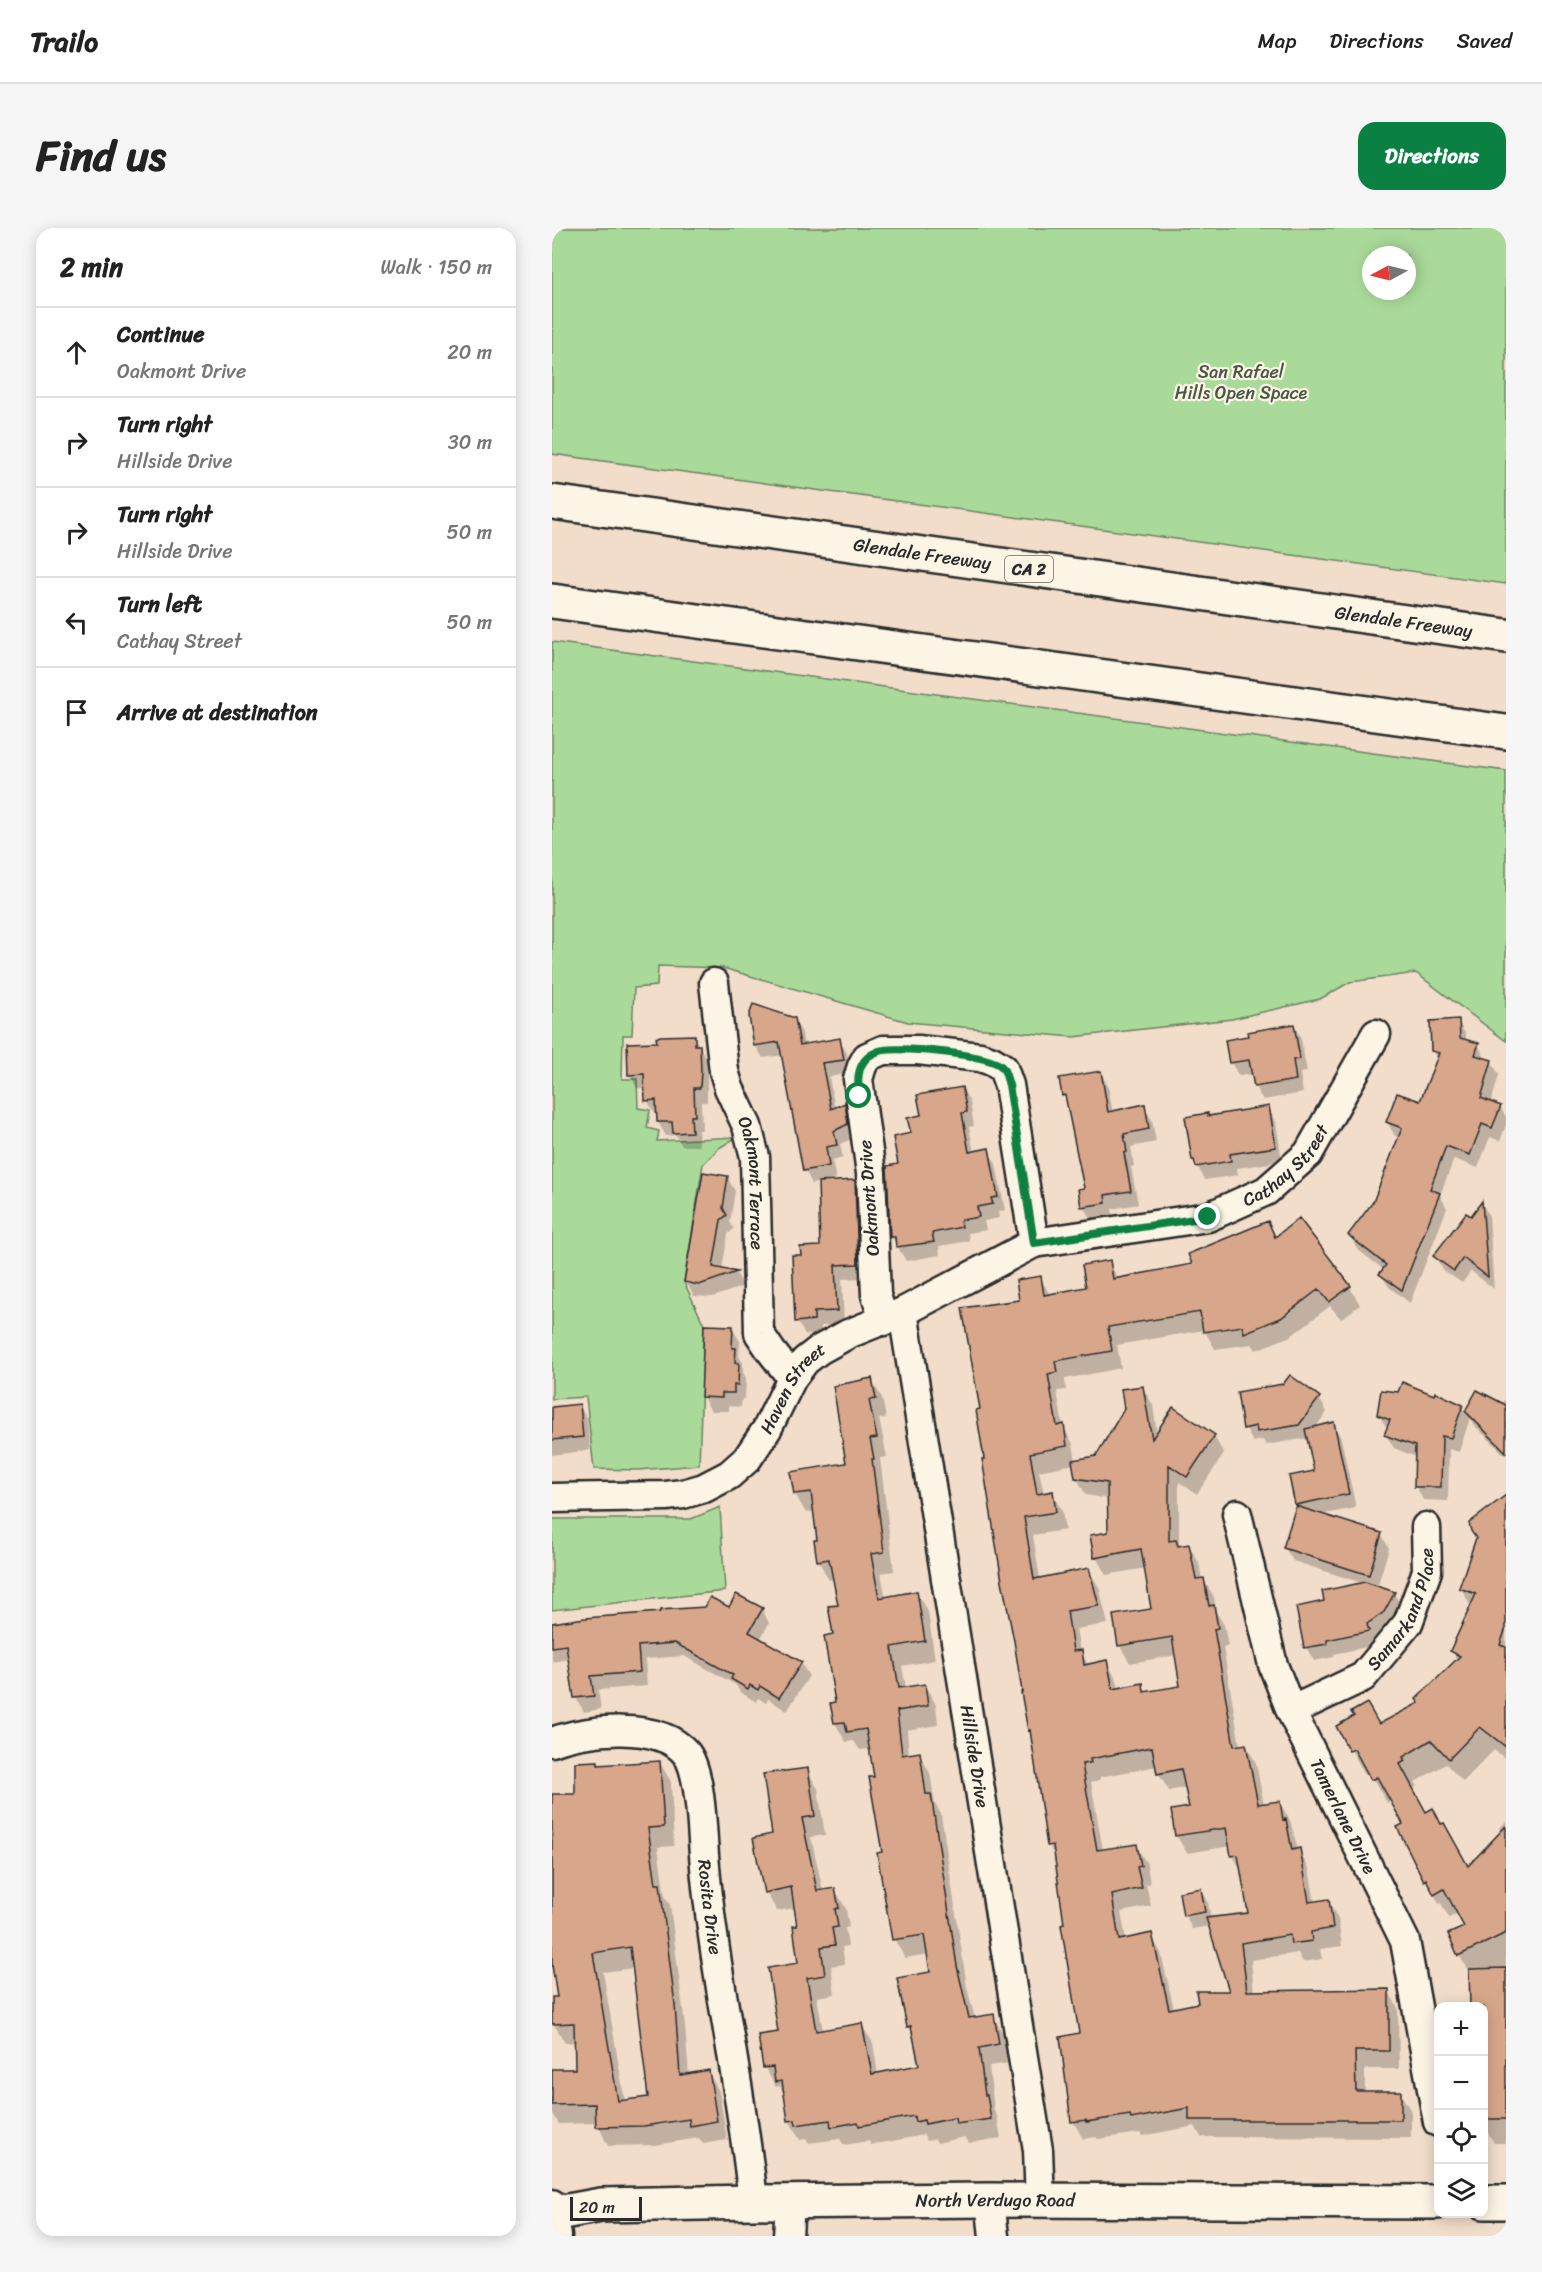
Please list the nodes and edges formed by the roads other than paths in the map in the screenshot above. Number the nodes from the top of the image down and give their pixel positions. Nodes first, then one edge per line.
1 (552, 502) edge
2 (552, 601) edge
3 (1506, 636) edge
4 (1506, 732) edge
5 (714, 983) dead end
6 (1376, 1034) dead end
7 (1034, 1243) junction
8 (893, 1316) junction
9 (792, 1378) junction
10 (552, 1498) edge
11 (1237, 1514) dead end
12 (1426, 1527) dead end
13 (1291, 1711) junction
14 (552, 1742) edge
15 (1436, 2110) edge
16 (990, 2200) junction
17 (1040, 2201) junction
18 (753, 2202) junction
19 (790, 2202) junction
20 (1434, 2202) edge
21 (1488, 2202) edge
22 (1506, 2202) edge
23 (554, 2217) edge
24 (788, 2236) edge
25 (994, 2236) edge

1 - 3 main road, Glendale Freeway / CA 2
2 - 4 main road
5 - 9 street, Oakmont Terrace
6 - 7 street, Cathay Street
7 - 8 street, Haven Street
7 - 8 street, Oakmont Drive
8 - 9 street, Haven Street
8 - 17 street, Hillside Drive
9 - 10 street, Haven Street
11 - 13 street, Tamerlane Drive
12 - 13 street, Samarkand Place
13 - 15 street, Tamerlane Drive
14 - 18 street, Rosita Drive
16 - 17 main road, North Verdugo Road
16 - 19 main road, North Verdugo Road
16 - 25 street
17 - 20 main road, North Verdugo Road
18 - 19 main road, North Verdugo Road
18 - 23 main road, North Verdugo Road
19 - 24 street
21 - 22 main road

